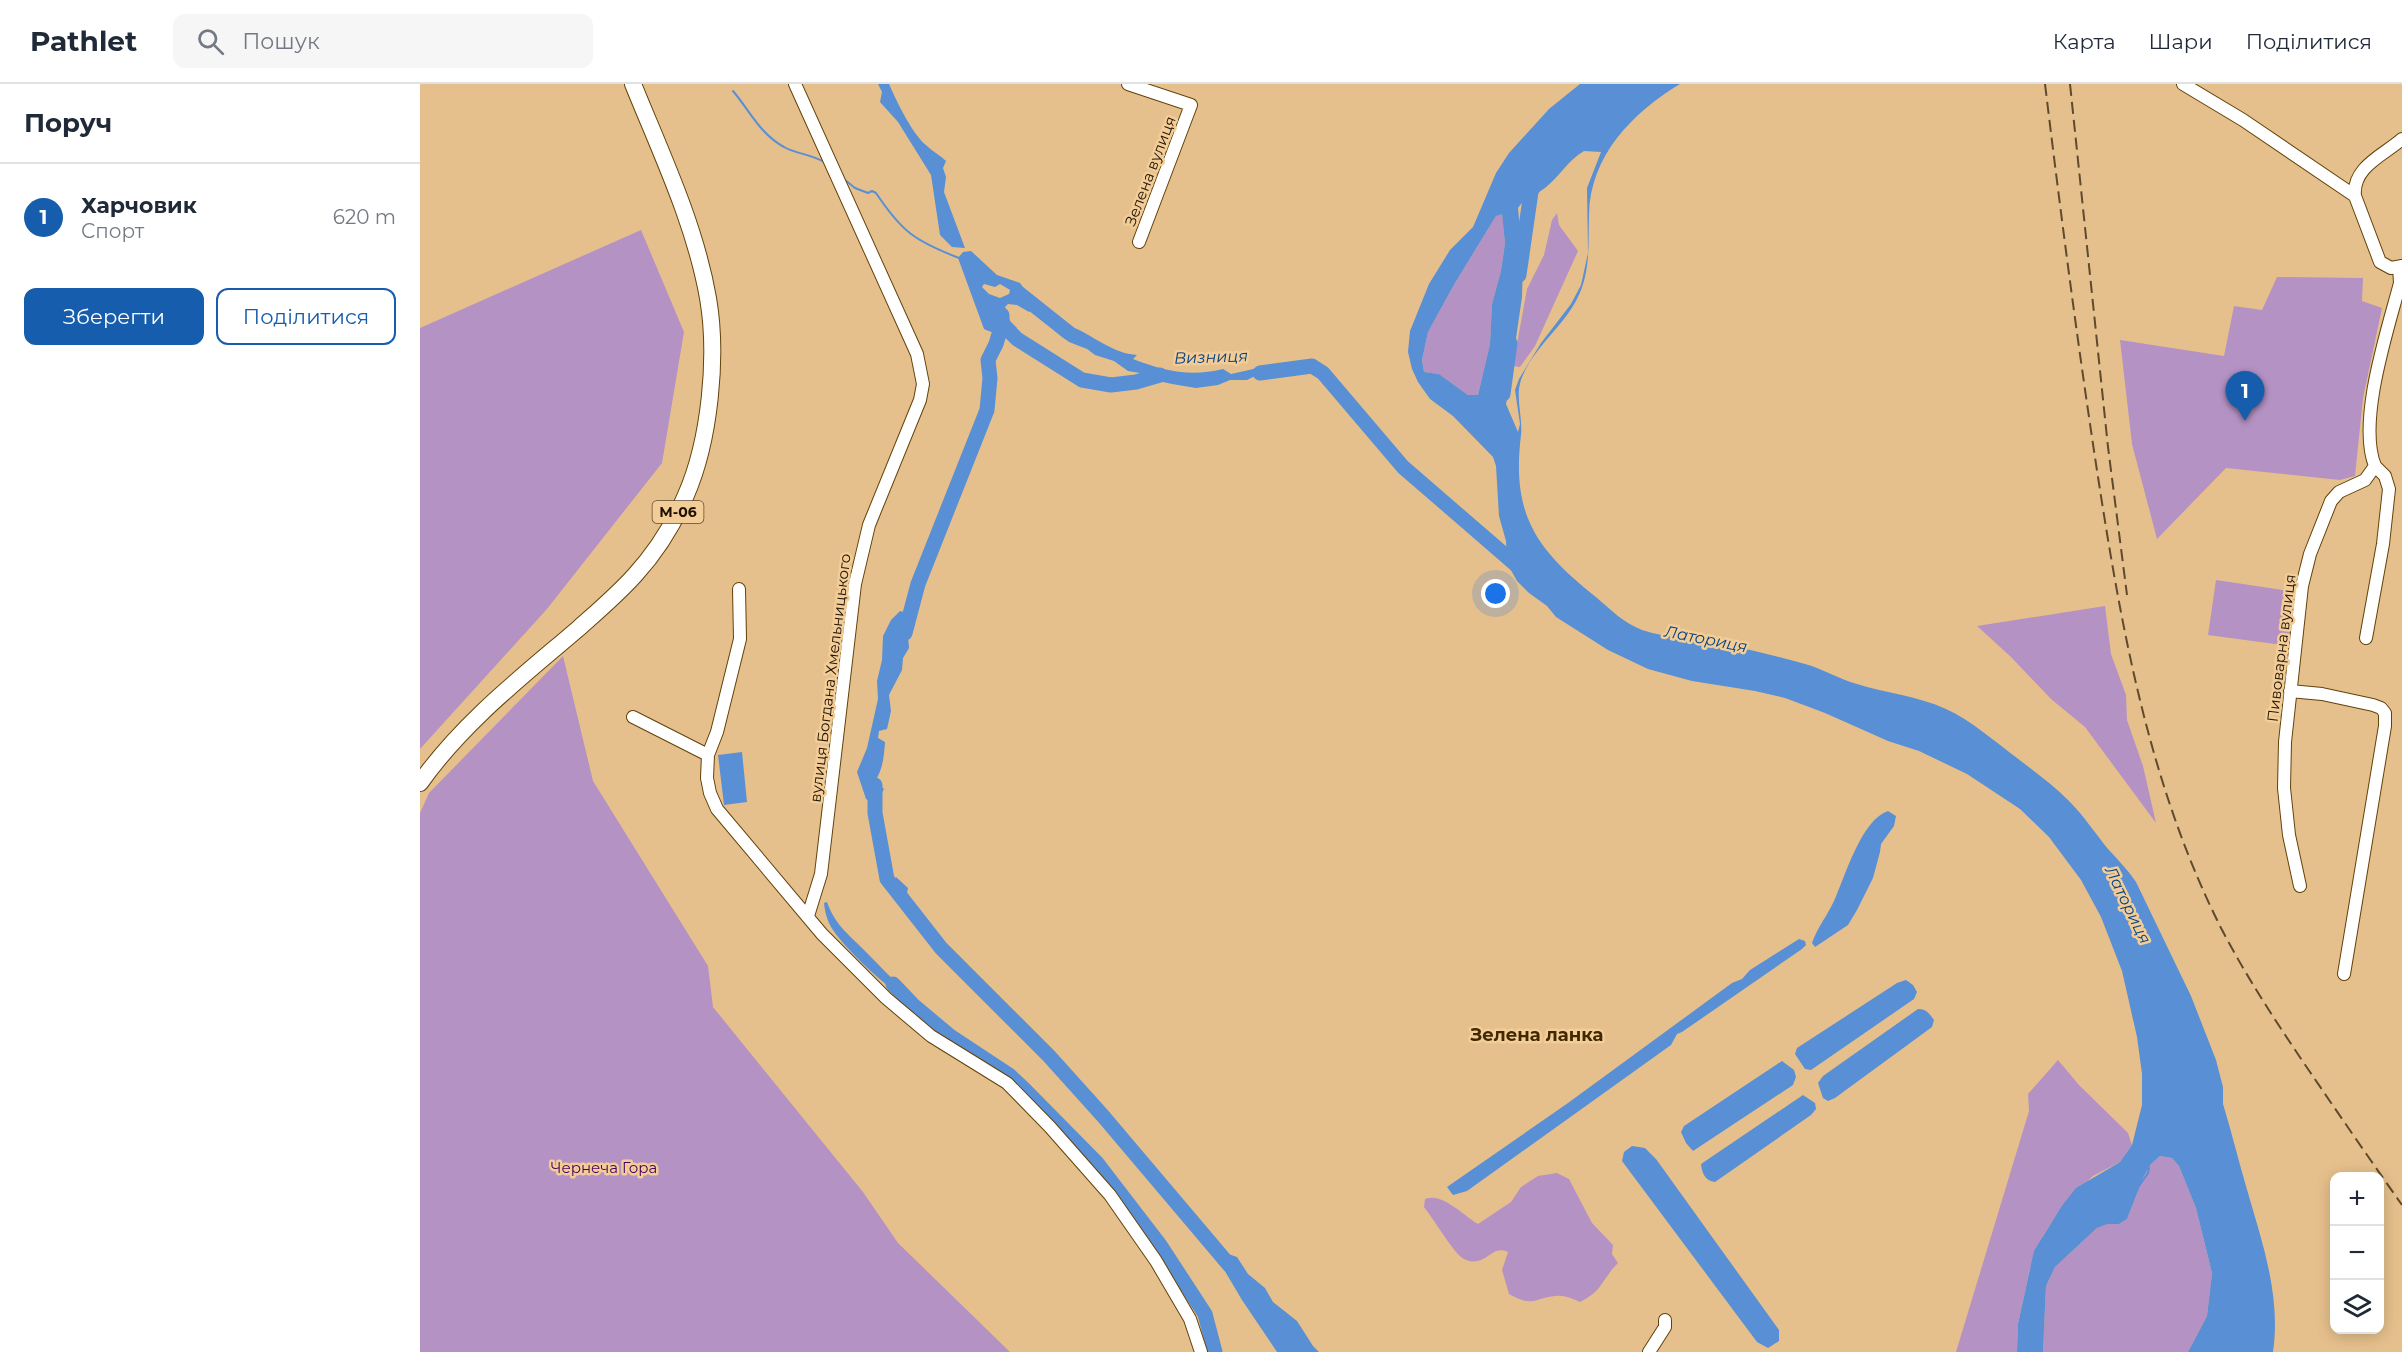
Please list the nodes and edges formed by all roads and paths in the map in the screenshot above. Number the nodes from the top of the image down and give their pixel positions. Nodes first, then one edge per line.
1 (633, 84) edge
2 (795, 84) edge
3 (1128, 84) edge
4 (2182, 84) edge
5 (2402, 138) edge
6 (2355, 196) junction
7 (1139, 242) dead end
8 (2401, 267) edge
9 (2375, 466) junction
10 (739, 589) dead end
11 (2366, 638) dead end
12 (2290, 691) junction
13 (633, 717) dead end
14 (708, 754) junction
15 (420, 783) edge
16 (2300, 886) dead end
17 (808, 916) junction
18 (2344, 974) dead end
19 (1665, 1320) dead end
20 (1201, 1352) edge
21 (1649, 1352) edge

1 - 15 highway, М-06
2 - 17 street, вулиця Богдана Хмельницького
3 - 7 street, Зелена вулиця
4 - 6 street
5 - 6 street
6 - 8 street
8 - 9 street
9 - 11 street
9 - 12 street, Пивоварна вулиця
10 - 14 street
12 - 16 street, Пивоварна вулиця
12 - 18 street
13 - 14 street
14 - 17 street
17 - 20 street
19 - 21 street

